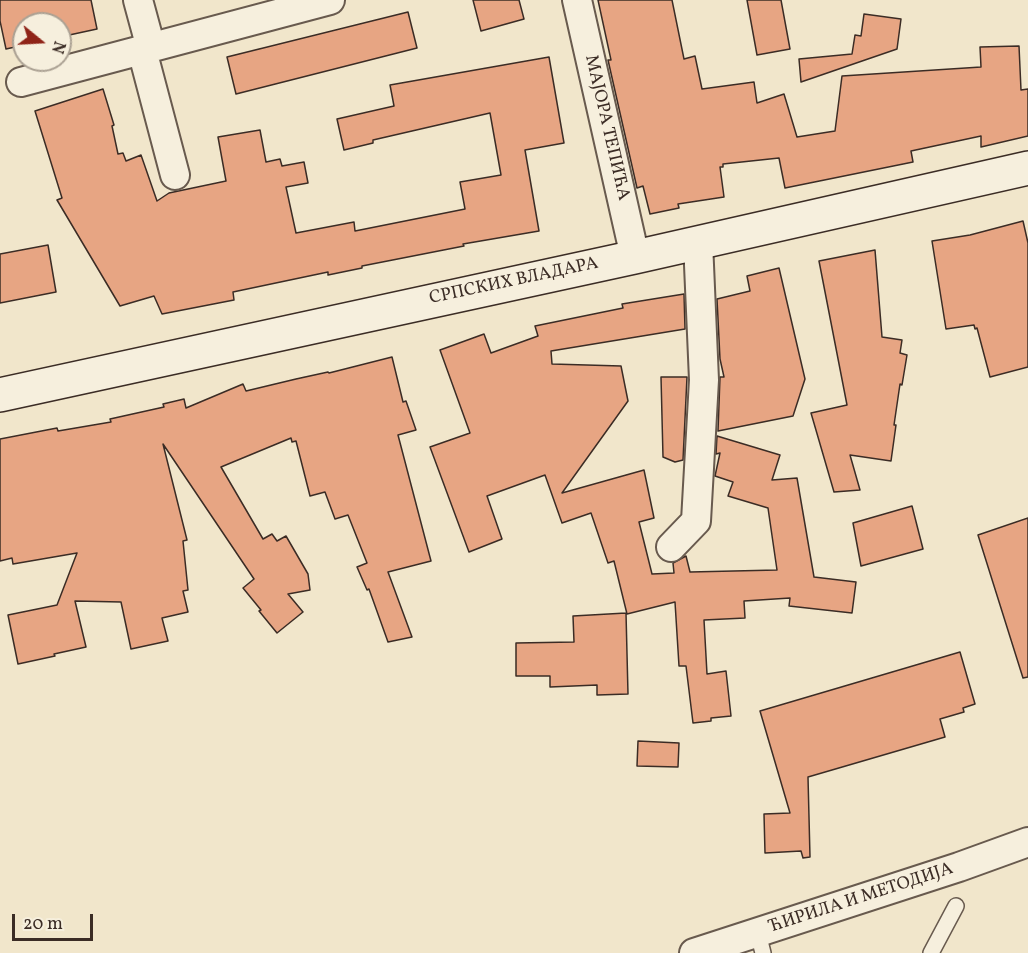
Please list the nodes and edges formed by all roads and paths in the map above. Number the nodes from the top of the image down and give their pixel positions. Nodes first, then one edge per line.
1 (138, 0) edge
2 (330, 0) edge
3 (578, 0) edge
4 (146, 49) junction
5 (21, 82) dead end
6 (1028, 168) edge
7 (175, 175) dead end
8 (698, 242) junction
9 (635, 257) junction
10 (0, 395) edge
11 (671, 548) dead end
12 (1028, 842) edge
13 (956, 906) dead end
14 (761, 943) edge
15 (694, 953) edge
16 (931, 953) edge

1 - 4 street
2 - 4 street
3 - 9 street, МАЈОРА ТЕПИЋА
4 - 5 street
4 - 7 street
6 - 8 main road, СРПСКИХ ВЛАДАРА
8 - 9 main road, СРПСКИХ ВЛАДАРА
8 - 11 street
9 - 10 main road, СРПСКИХ ВЛАДАРА
12 - 14 street, ЋИРИЛА И МЕТОДИЈА
13 - 16 lane
14 - 15 street, ЋИРИЛА И МЕТОДИЈА

